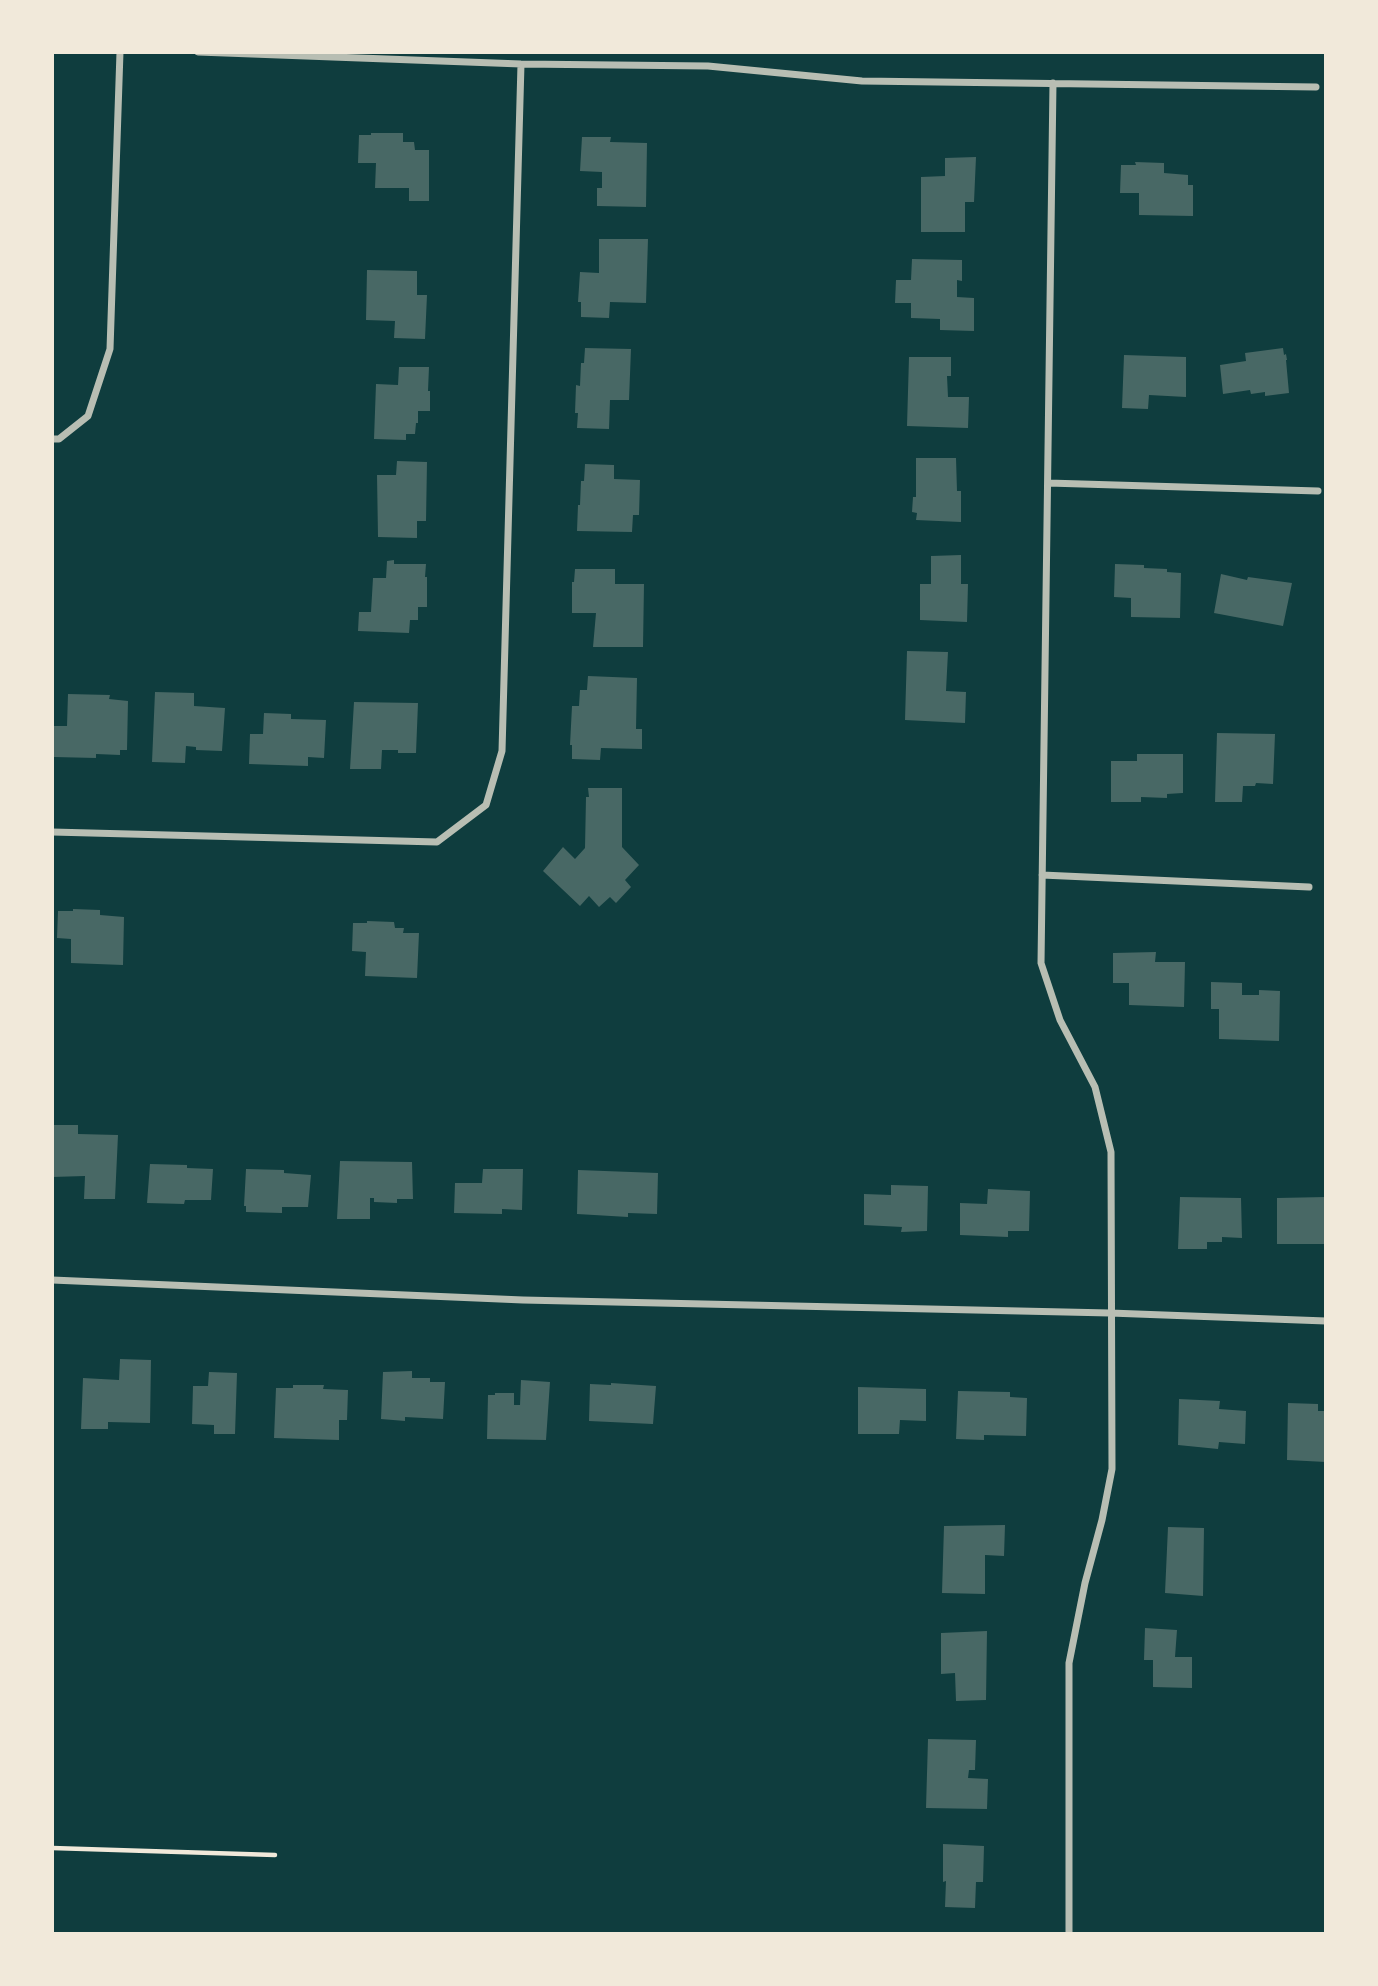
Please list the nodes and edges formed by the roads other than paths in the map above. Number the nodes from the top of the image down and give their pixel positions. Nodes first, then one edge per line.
1 (120, 52) edge
2 (198, 52) edge
3 (522, 64) junction
4 (1053, 83) junction
5 (1316, 87) dead end
6 (52, 439) edge
7 (1048, 483) junction
8 (1318, 491) dead end
9 (52, 832) edge
10 (1042, 875) junction
11 (1309, 887) dead end
12 (52, 1280) edge
13 (1110, 1313) junction
14 (1325, 1321) edge
15 (1069, 1934) edge

1 - 6 street
2 - 3 street
3 - 4 street
3 - 9 street
4 - 5 street
4 - 7 street
7 - 8 street
7 - 10 street
10 - 11 street
10 - 13 street
12 - 13 street
13 - 14 street
13 - 15 street

